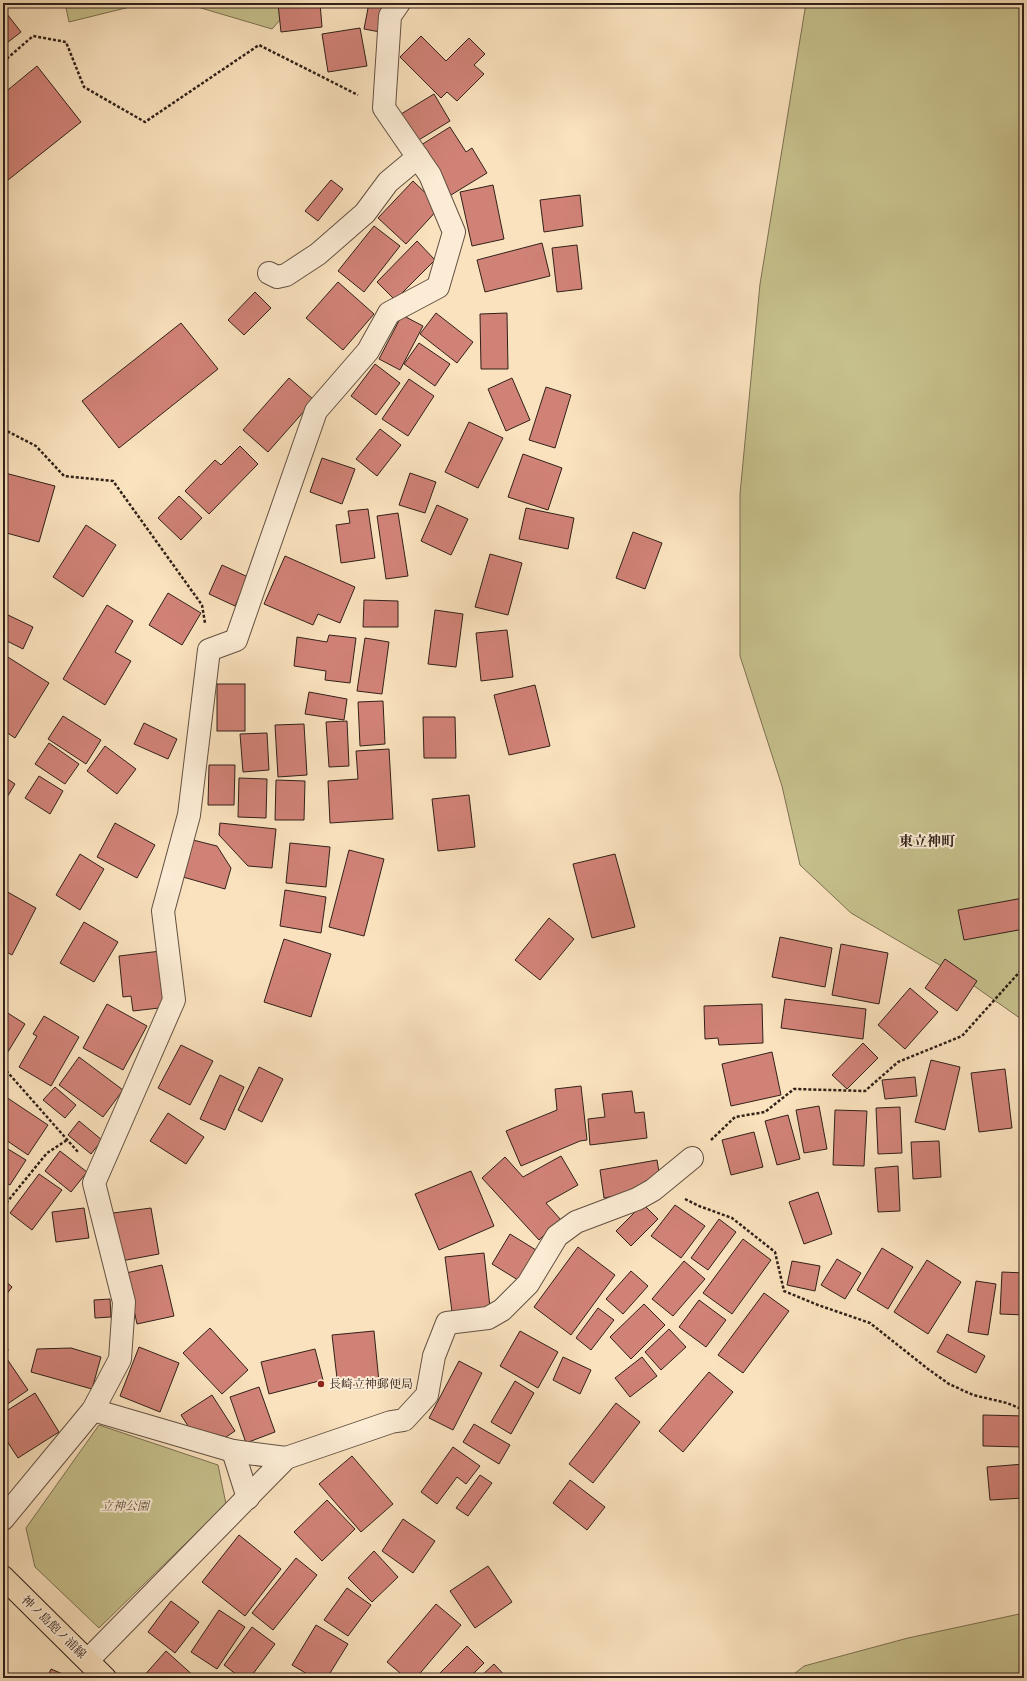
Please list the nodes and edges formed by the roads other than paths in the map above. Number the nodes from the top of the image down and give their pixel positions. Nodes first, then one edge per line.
1 (399, 3) edge
2 (418, 157) junction
3 (269, 273) dead end
4 (692, 1158) road end
5 (93, 1410) junction
6 (233, 1452) junction
7 (286, 1458) junction
8 (248, 1498) junction
9 (3, 1519) edge
10 (3, 1577) edge
11 (88, 1660) junction
12 (105, 1678) edge

1 - 2 street
2 - 3 street
2 - 5 street
4 - 7 street
5 - 6 street
5 - 9 street
6 - 7 street
6 - 8 street
7 - 8 street
8 - 11 street
10 - 11 main road, 神ノ島飽ノ浦線
11 - 12 main road, 神ノ島飽ノ浦線

